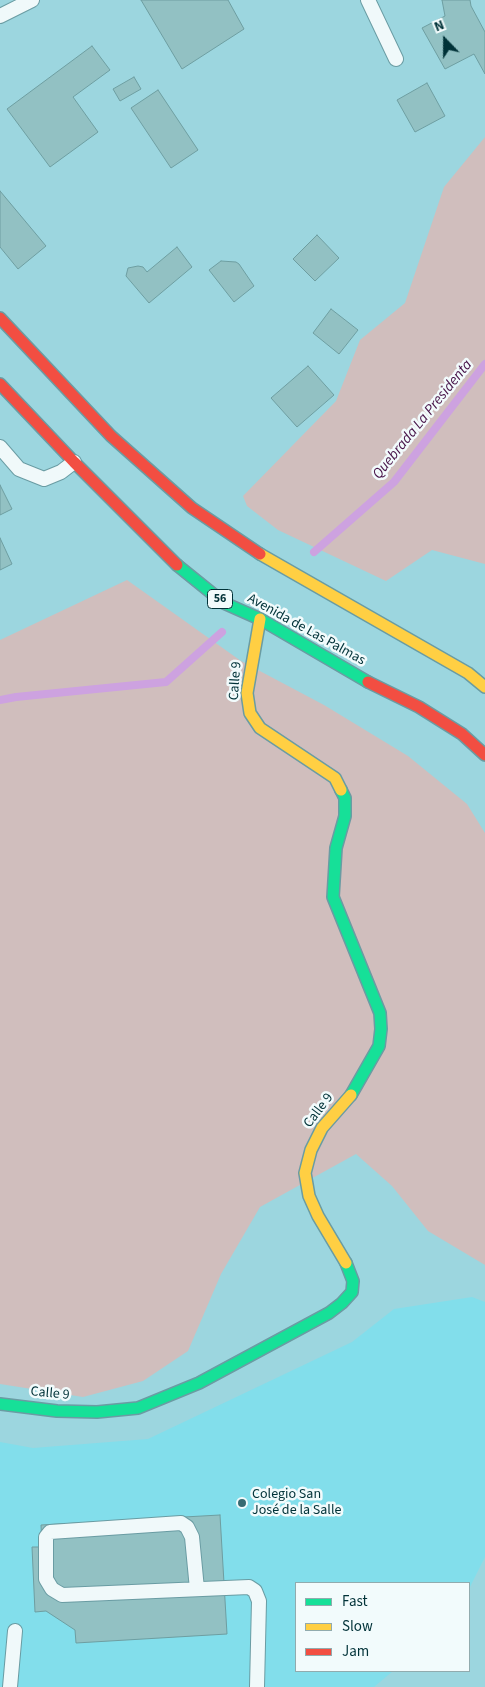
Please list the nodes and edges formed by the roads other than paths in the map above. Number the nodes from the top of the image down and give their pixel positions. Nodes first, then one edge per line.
1 (32, 0) edge
2 (368, 0) edge
3 (0, 16) edge
4 (396, 59) dead end
5 (0, 318) edge
6 (0, 384) edge
7 (0, 447) edge
8 (74, 462) junction
9 (260, 619) junction
10 (485, 687) edge
11 (485, 755) edge
12 (0, 1404) edge
13 (197, 1589) junction
14 (15, 1631) dead end
15 (10, 1687) edge
16 (257, 1687) edge

1 - 3 lane
2 - 4 lane
5 - 10 main road
6 - 8 main road, Avenida de Las Palmas / 56
7 - 8 lane
8 - 9 main road, Avenida de Las Palmas / 56
9 - 11 main road, Avenida de Las Palmas / 56
9 - 12 main road, Calle 9
13 - 13 lane
13 - 16 lane
14 - 15 lane

